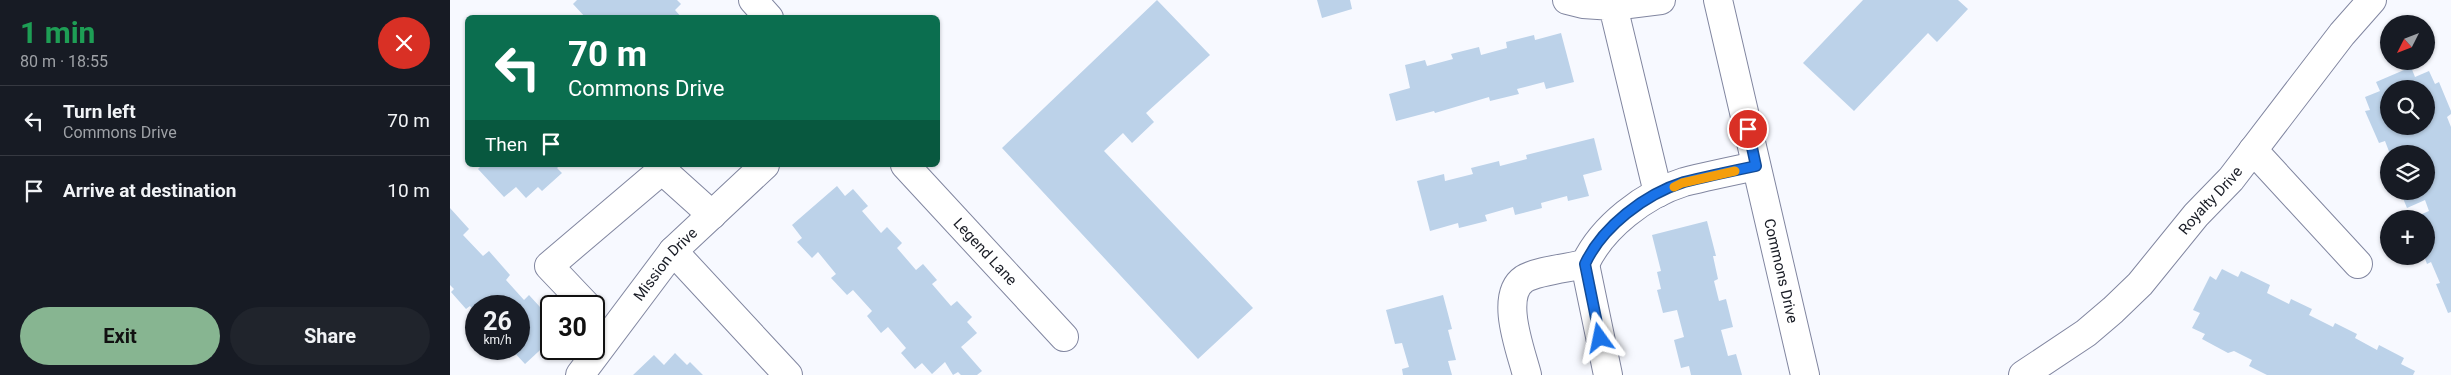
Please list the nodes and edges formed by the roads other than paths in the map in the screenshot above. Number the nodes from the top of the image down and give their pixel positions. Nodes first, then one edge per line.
1 (753, 0) edge
2 (1568, 0) edge
3 (1660, 0) edge
4 (1718, 0) edge
5 (2372, 0) edge
6 (1613, 6) junction
7 (766, 15) edge
8 (2253, 150) junction
9 (1756, 166) junction
10 (763, 167) edge
11 (907, 167) edge
12 (1658, 193) junction
13 (712, 214) junction
14 (673, 251) junction
15 (1585, 264) junction
16 (2358, 264) dead end
17 (577, 295) edge
18 (605, 325) edge
19 (612, 332) junction
20 (1064, 337) dead end
21 (580, 375) edge
22 (788, 375) edge
23 (1527, 375) edge
24 (1608, 375) edge
25 (1805, 375) edge
26 (2024, 375) edge

1 - 7 street
2 - 6 street
3 - 6 street
4 - 9 street, Commons Drive
5 - 8 street, Royalty Drive
6 - 12 street
8 - 16 street
8 - 26 street, Royalty Drive
9 - 12 street
9 - 25 street, Commons Drive
10 - 13 street, Mission Drive
11 - 20 street, Legend Lane
12 - 15 street
13 - 14 street, Mission Drive
13 - 17 street
14 - 19 street, Mission Drive
14 - 22 street
15 - 23 street
15 - 24 street
18 - 19 street
19 - 21 street, Mission Drive

